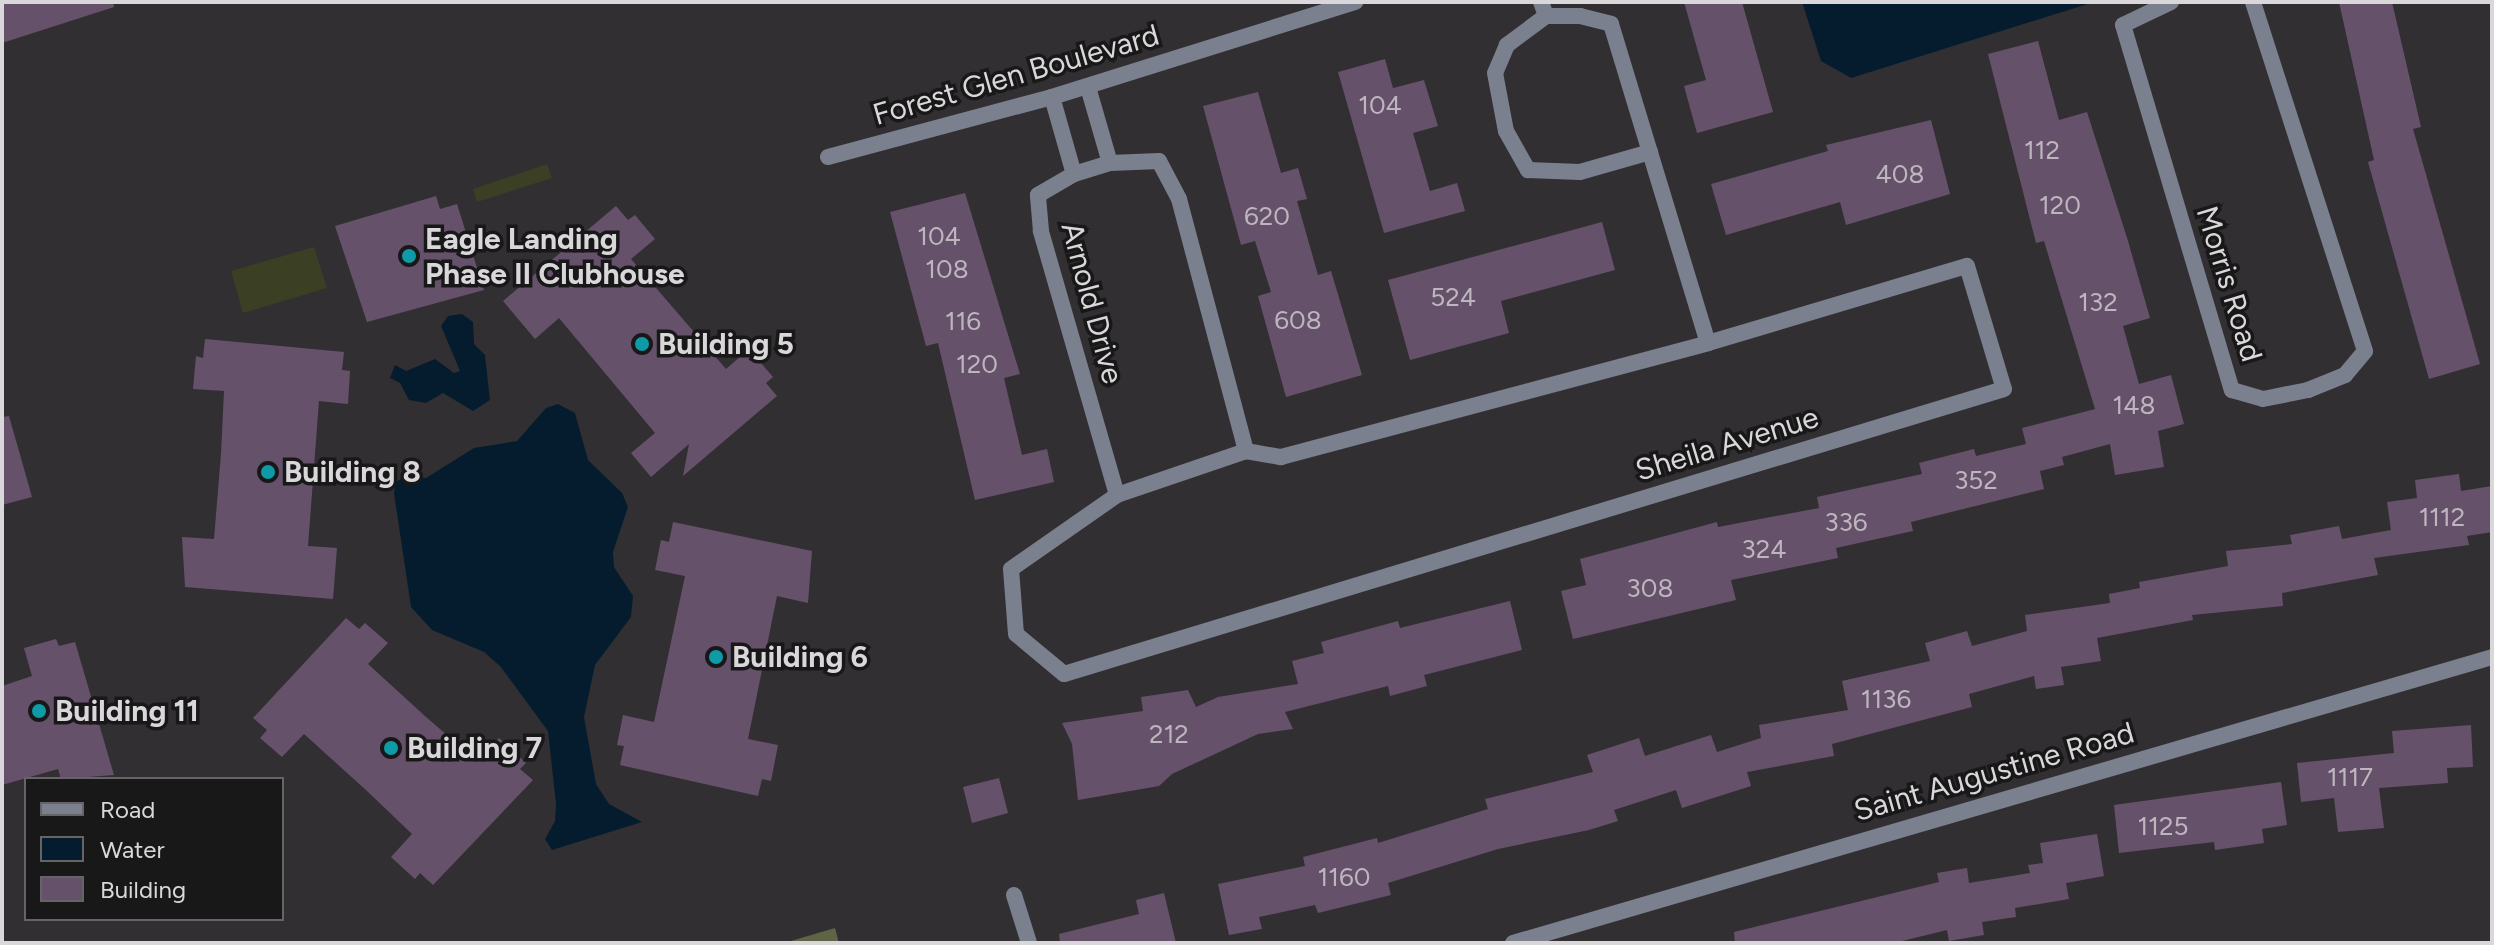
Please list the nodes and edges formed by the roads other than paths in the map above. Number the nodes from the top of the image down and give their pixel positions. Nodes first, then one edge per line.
1 (1356, 2) edge
2 (2171, 2) edge
3 (2253, 2) edge
4 (1544, 9) edge
5 (1088, 87) junction
6 (1052, 97) junction
7 (1650, 152) junction
8 (828, 157) dead end
9 (1110, 163) junction
10 (1074, 174) junction
11 (1708, 343) junction
12 (1246, 451) junction
13 (1117, 495) junction
14 (2492, 657) edge
15 (1014, 895) dead end
16 (1029, 943) edge
17 (1513, 943) edge

1 - 5 street, Forest Glen Boulevard
2 - 3 street, Morris Road
4 - 7 street
4 - 7 street
5 - 6 street, Forest Glen Boulevard
5 - 9 street
6 - 8 street, Forest Glen Boulevard
6 - 10 street
7 - 11 street
9 - 10 street
9 - 12 street
10 - 13 street, Arnold Drive
11 - 12 street
11 - 13 street, Sheila Avenue
12 - 13 street, Sheila Avenue
14 - 17 street, Saint Augustine Road
15 - 16 street

